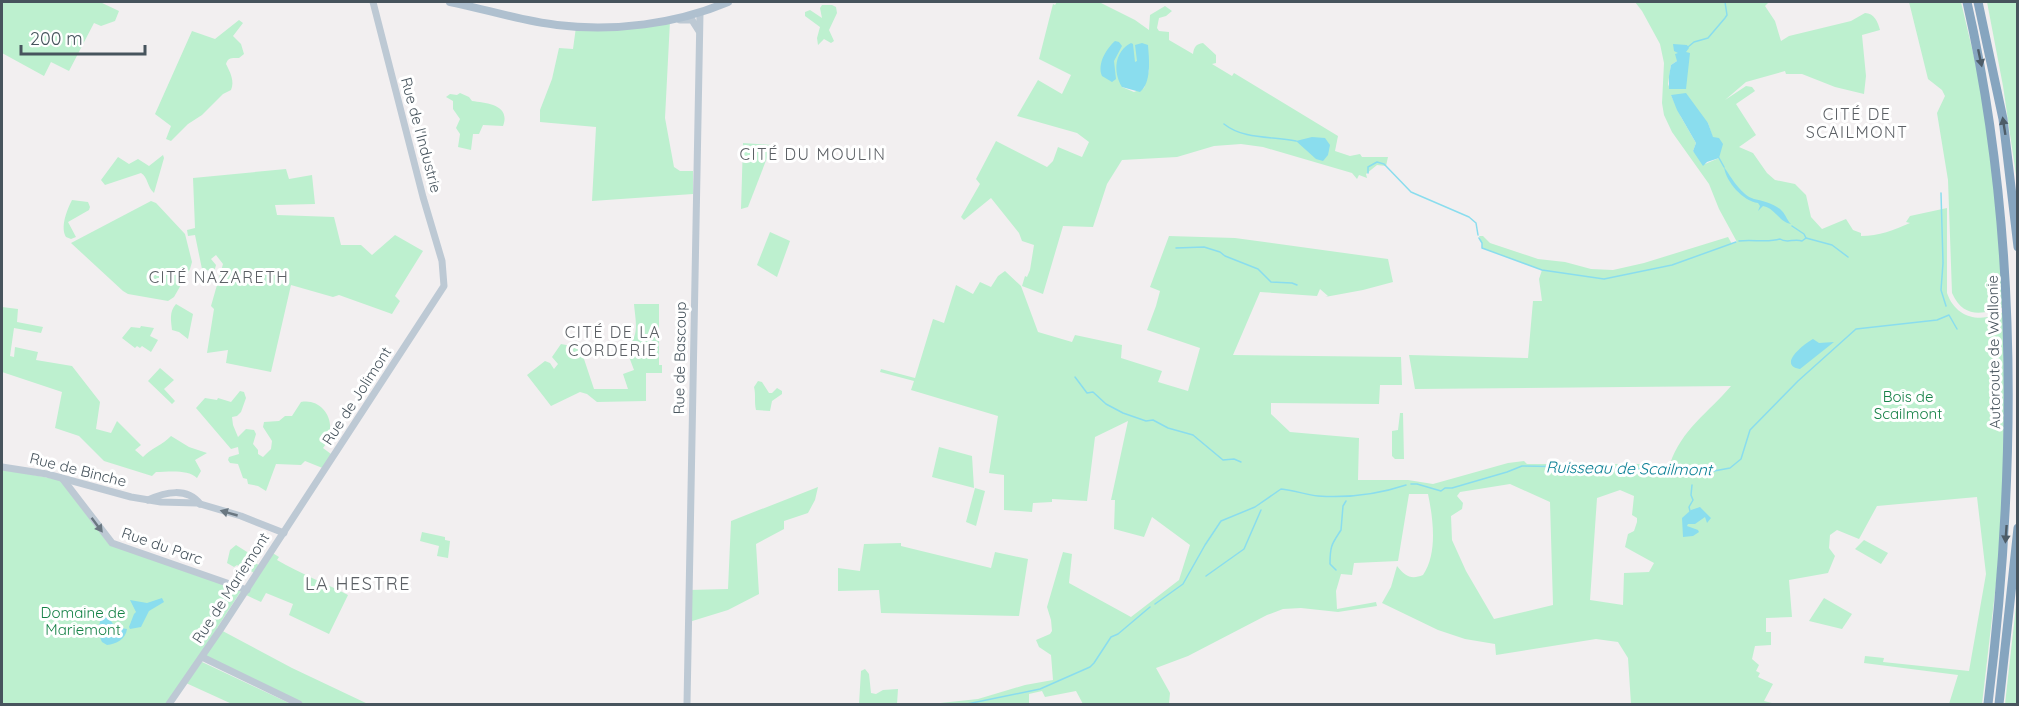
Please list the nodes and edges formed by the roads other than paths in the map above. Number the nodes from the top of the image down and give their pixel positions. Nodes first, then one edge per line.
1 (450, 2) edge
2 (728, 2) edge
3 (1967, 2) edge
4 (1978, 2) edge
5 (374, 3) edge
6 (700, 13) junction
7 (642, 23) junction
8 (700, 33) junction
9 (2018, 246) edge
10 (443, 271) joint
11 (2, 467) edge
12 (62, 478) junction
13 (2018, 528) edge
14 (284, 533) junction
15 (247, 590) junction
16 (202, 657) junction
17 (169, 705) edge
18 (299, 705) edge
19 (687, 705) edge
20 (1988, 705) edge
21 (1999, 705) edge

1 - 7 main road
2 - 6 main road
3 -> 20 highway, Autoroute de Wallonie
9 -> 4 highway
5 - 10 street, Rue de l'Industrie
6 - 7 main road
6 - 8 street, Rue de Bascoup
7 - 8 street
8 - 19 street, Rue de Bascoup
10 - 14 street, Rue de Jolimont
11 - 12 street, Rue de Binche
14 -> 12 street, Rue de Binche
12 -> 15 street, Rue du Parc
13 - 21 highway
14 - 15 street, Rue de Mariemont
15 - 16 street, Rue de Mariemont
16 - 17 street, Rue de Mariemont
16 - 18 street

